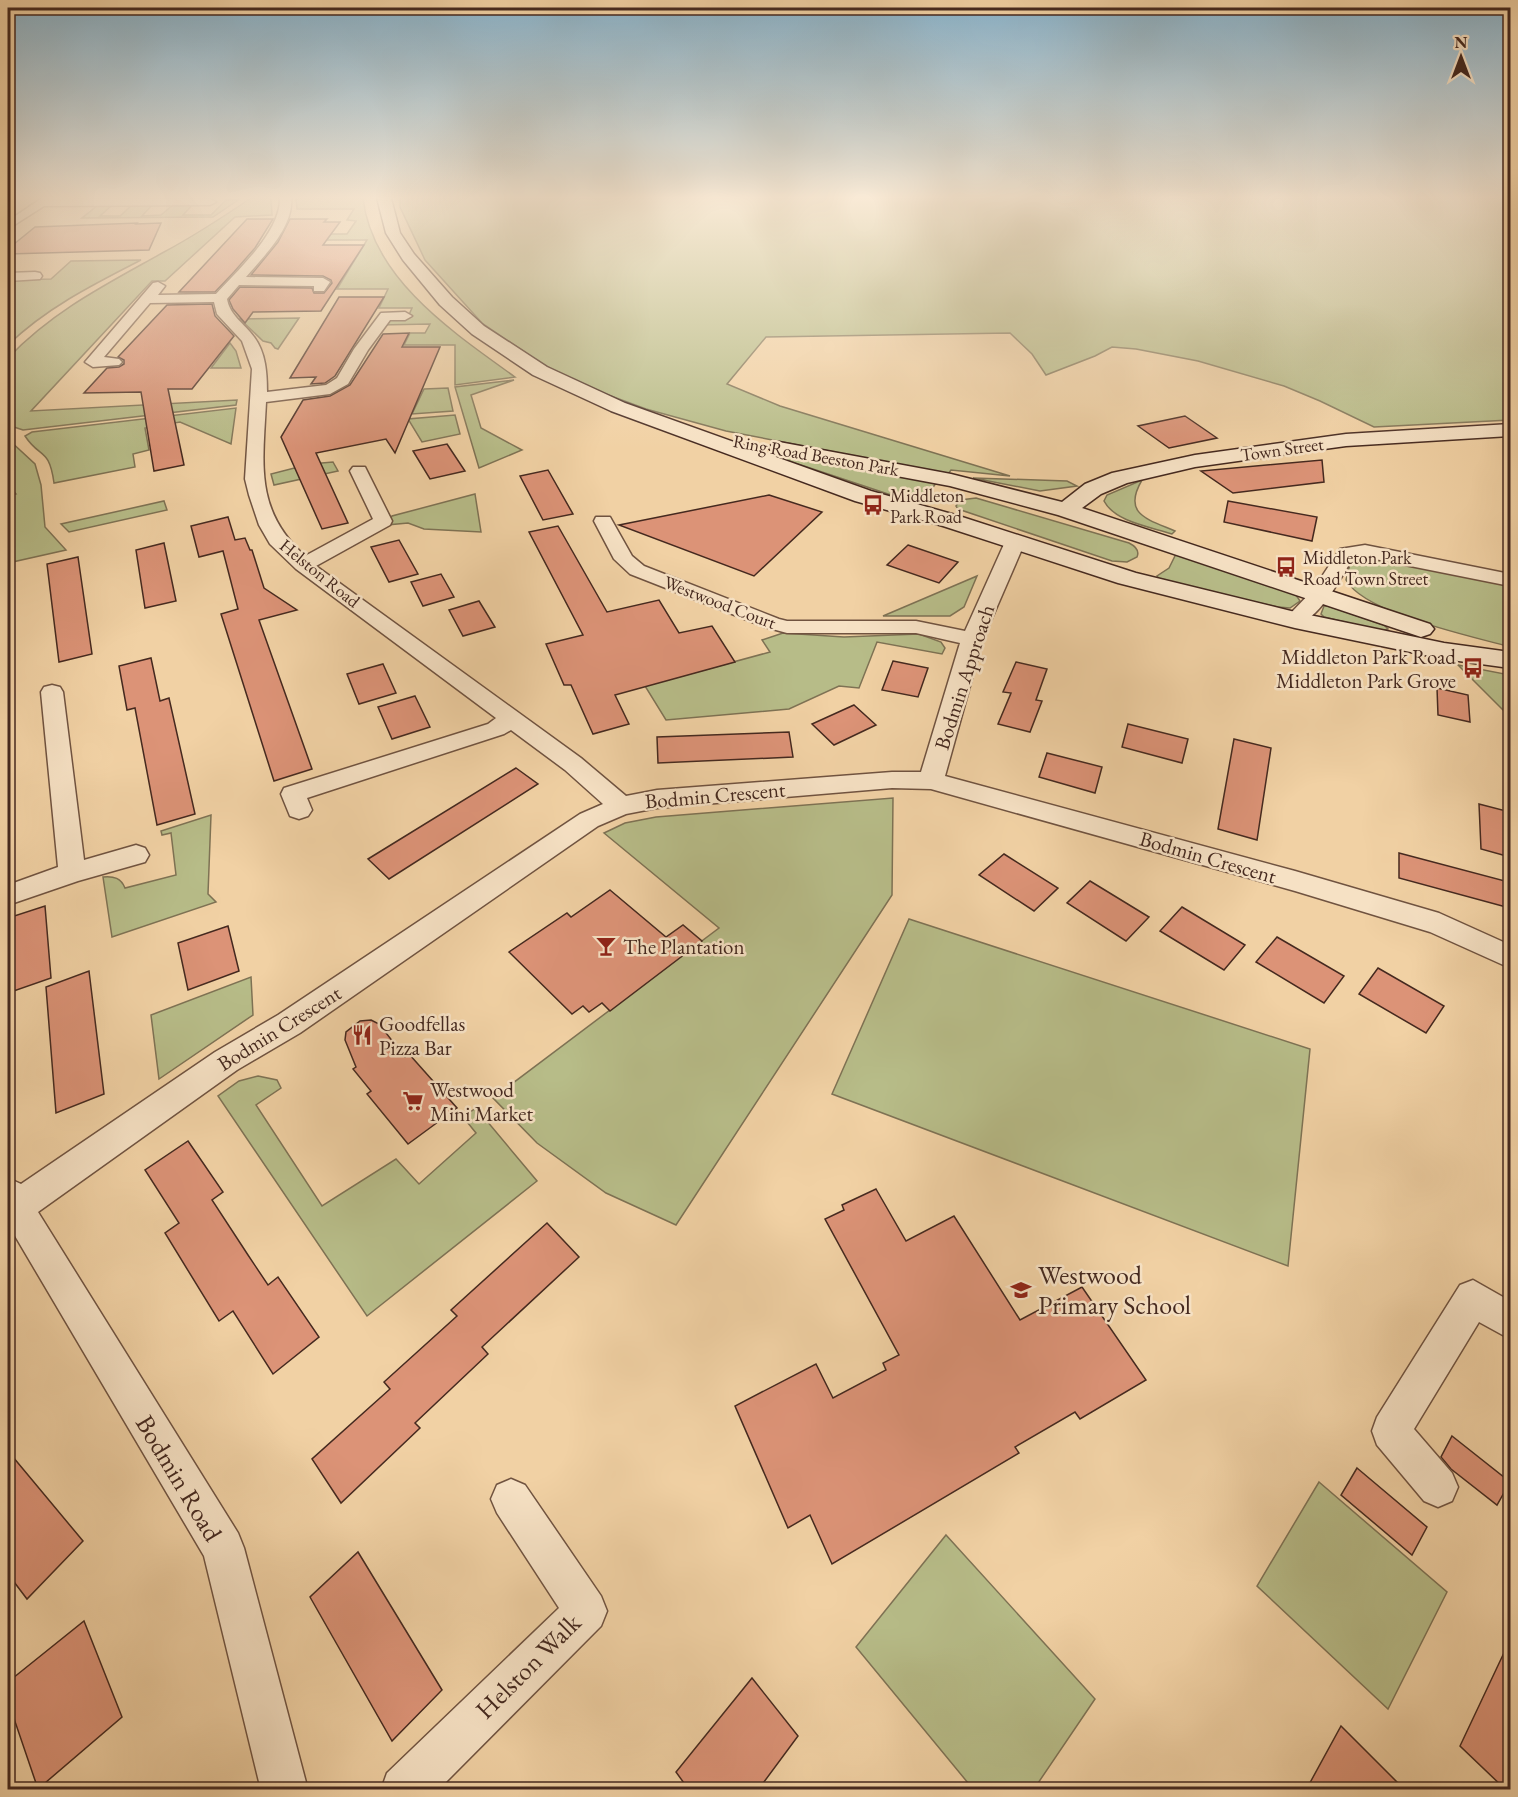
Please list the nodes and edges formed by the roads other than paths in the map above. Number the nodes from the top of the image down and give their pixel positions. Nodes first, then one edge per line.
1 (236, 282) edge
2 (311, 282) edge
3 (429, 282) edge
4 (158, 286) dead end
5 (319, 288) dead end
6 (220, 298) junction
7 (146, 299) junction
8 (405, 316) dead end
9 (114, 362) dead end
10 (260, 398) junction
11 (1510, 430) edge
12 (689, 432) junction
13 (359, 471) dead end
14 (978, 486) junction
15 (1066, 510) junction
16 (951, 520) junction
17 (603, 521) dead end
18 (1015, 542) junction
19 (1162, 543) junction
20 (303, 565) junction
21 (1127, 578) junction
22 (1510, 580) edge
23 (1321, 594) junction
24 (1295, 620) junction
25 (972, 639) junction
26 (1510, 660) edge
27 (52, 692) dead end
28 (512, 718) junction
29 (931, 780) junction
30 (621, 806) junction
31 (299, 810) dead end
32 (136, 855) dead end
33 (72, 873) junction
34 (8, 895) edge
35 (1510, 957) edge
36 (11, 1201) edge
37 (1510, 1321) edge
38 (1438, 1487) dead end
39 (511, 1499) dead end
40 (285, 1790) edge
41 (404, 1790) edge

1 - 6 street
2 - 5 street
3 - 12 street, Ring Road Beeston Park
4 - 7 street
6 - 7 street
6 - 10 street, Helston Road
7 - 9 street
8 - 10 street
10 - 20 street, Helston Road
11 - 15 street, Town Street
12 - 14 street, Ring Road Beeston Park
12 - 16 street, Ring Road Beeston Park
13 - 20 street
14 - 15 street, Ring Road Beeston Park
14 - 16 street
15 - 19 street
16 - 18 street, Ring Road Beeston Park
17 - 25 street, Westwood Court
18 - 21 street
18 - 25 street, Bodmin Approach
19 - 21 street
19 - 23 street
20 - 28 street, Helston Road
21 - 24 street
22 - 23 street
23 - 24 street
23 - 26 street
24 - 26 street
25 - 29 street, Bodmin Approach
27 - 33 street
28 - 30 street, Helston Road
28 - 31 street
29 - 30 street, Bodmin Crescent
29 - 35 street, Bodmin Crescent
30 - 36 street, Bodmin Crescent
32 - 33 street
33 - 34 street
36 - 40 street, Bodmin Road
37 - 38 street
39 - 41 street, Helston Walk

